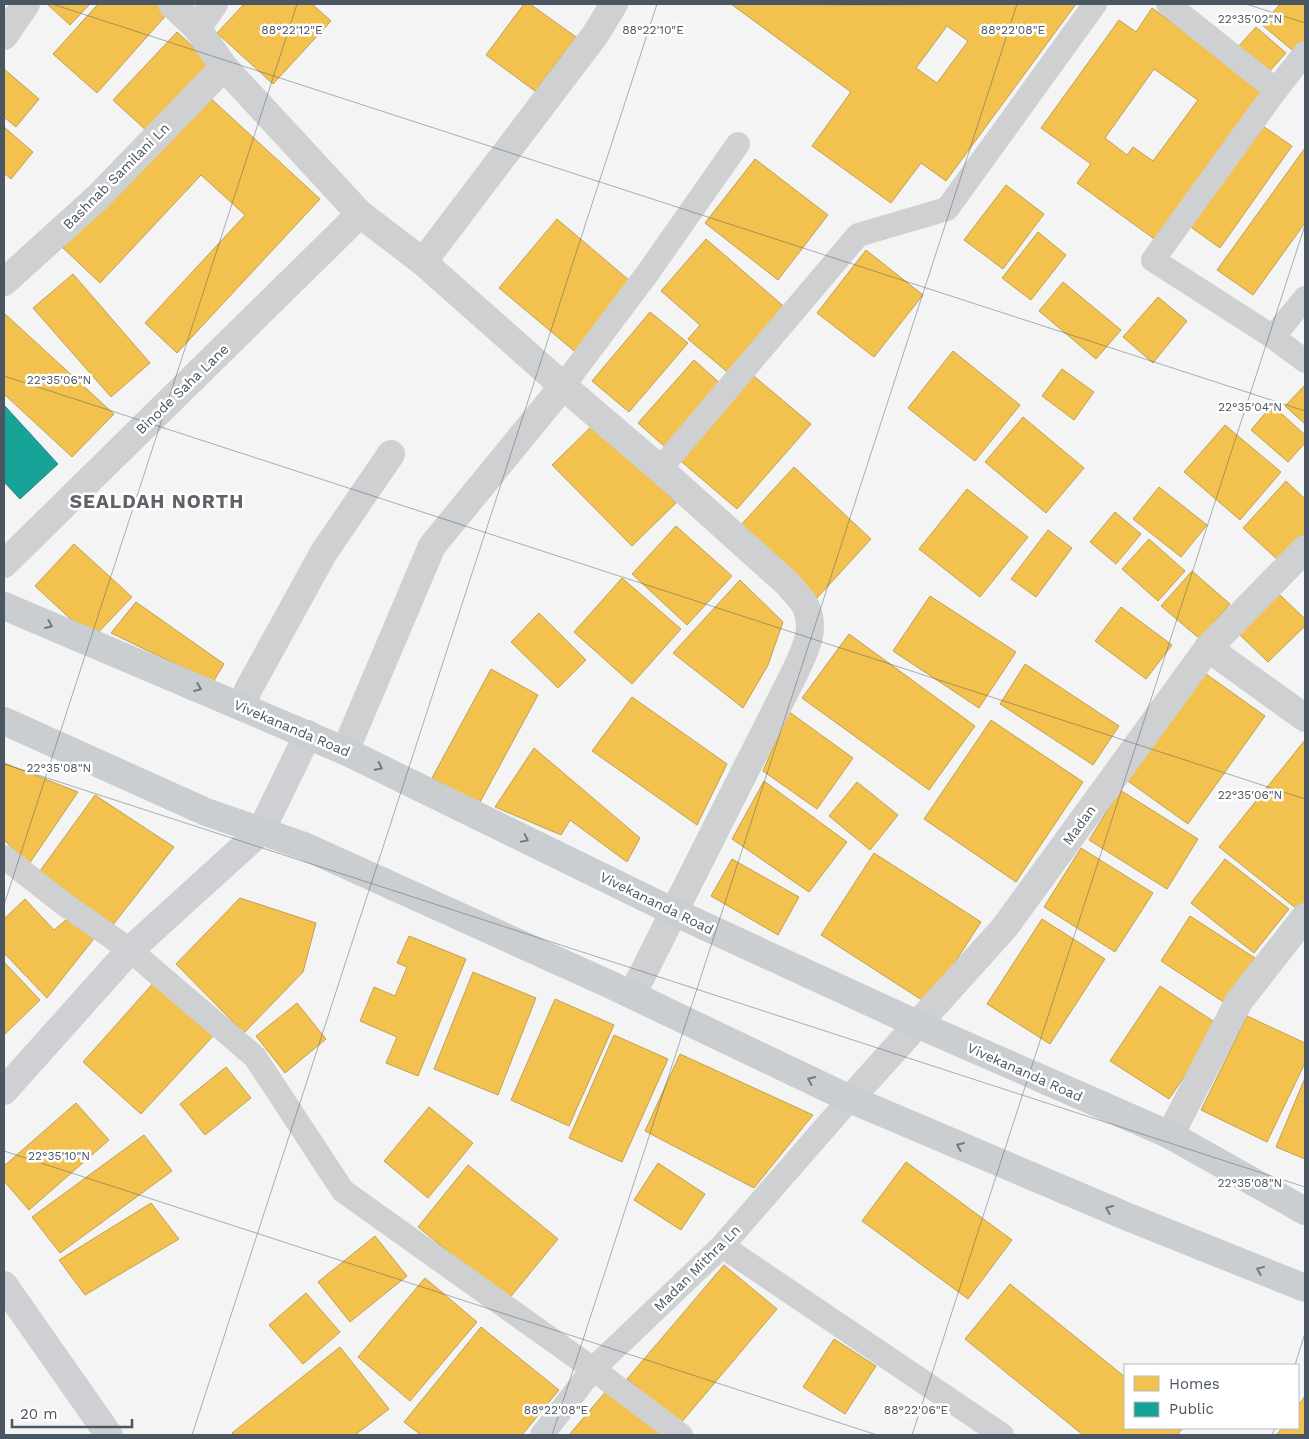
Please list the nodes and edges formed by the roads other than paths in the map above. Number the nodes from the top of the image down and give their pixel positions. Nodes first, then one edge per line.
1 (26, 4) edge
2 (172, 4) edge
3 (214, 4) edge
4 (614, 4) edge
5 (1095, 4) edge
6 (1168, 4) edge
7 (197, 28) junction
8 (4, 36) edge
9 (1305, 53) edge
10 (224, 67) junction
11 (1276, 90) junction
12 (738, 144) dead end
13 (360, 214) junction
14 (423, 262) junction
15 (4, 282) edge
16 (1305, 298) edge
17 (1273, 337) junction
18 (1305, 362) edge
19 (563, 386) junction
20 (392, 454) dead end
21 (660, 469) junction
22 (1305, 549) edge
23 (4, 564) edge
24 (4, 606) edge
25 (1208, 648) junction
26 (242, 707) junction
27 (1305, 718) edge
28 (4, 721) edge
29 (308, 734) junction
30 (345, 751) junction
31 (261, 831) junction
32 (4, 857) edge
33 (674, 912) junction
34 (1305, 917) edge
35 (130, 950) junction
36 (632, 996) junction
37 (917, 1024) junction
38 (4, 1091) edge
39 (850, 1099) junction
40 (1170, 1135) junction
41 (1305, 1211) edge
42 (722, 1246) junction
43 (4, 1285) edge
44 (1305, 1288) edge
45 (593, 1370) junction
46 (109, 1435) edge
47 (542, 1435) edge
48 (681, 1435) edge
49 (1002, 1435) edge

1 - 8 street
2 - 7 street
3 - 7 street
4 - 14 street
5 - 21 lane
6 - 11 lane
7 - 10 street
9 - 11 lane
10 - 13 street
10 - 15 street, Bashnab Samilani Ln
11 - 17 lane
12 - 19 lane
13 - 14 street
13 - 23 street, Binode Saha Lane
14 - 19 street
16 - 17 lane
17 - 18 lane
19 - 21 street
19 - 30 street
20 - 26 street
21 - 33 street
22 - 25 street, Madan
24 -> 26 main road, Vivekananda Road
25 - 27 street
25 - 37 street, Madan
26 - 29 main road, Vivekananda Road
28 - 31 main road
29 - 30 main road, Vivekananda Road
29 - 31 street
30 -> 33 main road, Vivekananda Road
31 - 35 street
31 - 36 main road
32 - 35 lane
33 - 36 street
33 - 37 main road, Vivekananda Road
34 - 40 street
35 - 38 street
35 - 45 lane
39 -> 36 main road
37 - 39 street, Madan
37 - 40 main road, Vivekananda Road
39 - 42 lane, Madan Mithra Ln
44 -> 39 main road
40 - 41 main road, Vivekananda Road
42 - 45 lane, Madan Mithra Ln
42 - 49 lane
43 - 46 street
45 - 47 lane, Madan Mithra Ln
45 - 48 lane

